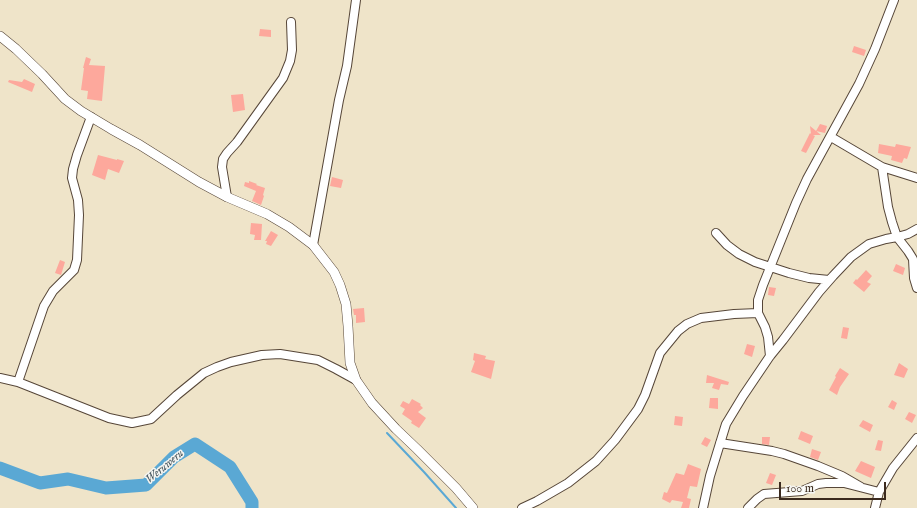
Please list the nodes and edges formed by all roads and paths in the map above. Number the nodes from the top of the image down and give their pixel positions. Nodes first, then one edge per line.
1 (356, 0) edge
2 (894, 0) edge
3 (291, 22) dead end
4 (0, 36) edge
5 (91, 117) junction
6 (831, 136) junction
7 (882, 167) junction
8 (917, 178) edge
9 (227, 197) junction
10 (917, 229) edge
11 (716, 233) dead end
12 (897, 237) junction
13 (313, 245) junction
14 (770, 267) junction
15 (829, 280) junction
16 (917, 288) edge
17 (758, 313) junction
18 (770, 356) junction
19 (0, 378) edge
20 (356, 380) junction
21 (18, 382) junction
22 (917, 438) edge
23 (720, 443) junction
24 (862, 487) junction
25 (879, 492) junction
26 (473, 508) edge
27 (522, 508) edge
28 (702, 508) edge
29 (748, 508) edge
30 (875, 508) edge

1 - 13 street
2 - 6 street
3 - 9 street
4 - 5 street
5 - 9 street
5 - 21 street
6 - 7 street
6 - 14 street
7 - 8 street
7 - 12 street
9 - 13 street
10 - 12 street
11 - 14 street
12 - 15 street
12 - 16 street
13 - 20 street
14 - 15 street
14 - 17 street
15 - 18 street
17 - 18 street
17 - 27 street
18 - 23 street
19 - 21 street
20 - 21 street
20 - 26 street
22 - 25 street
23 - 24 street
23 - 28 street
24 - 25 street
24 - 29 street
25 - 30 street

